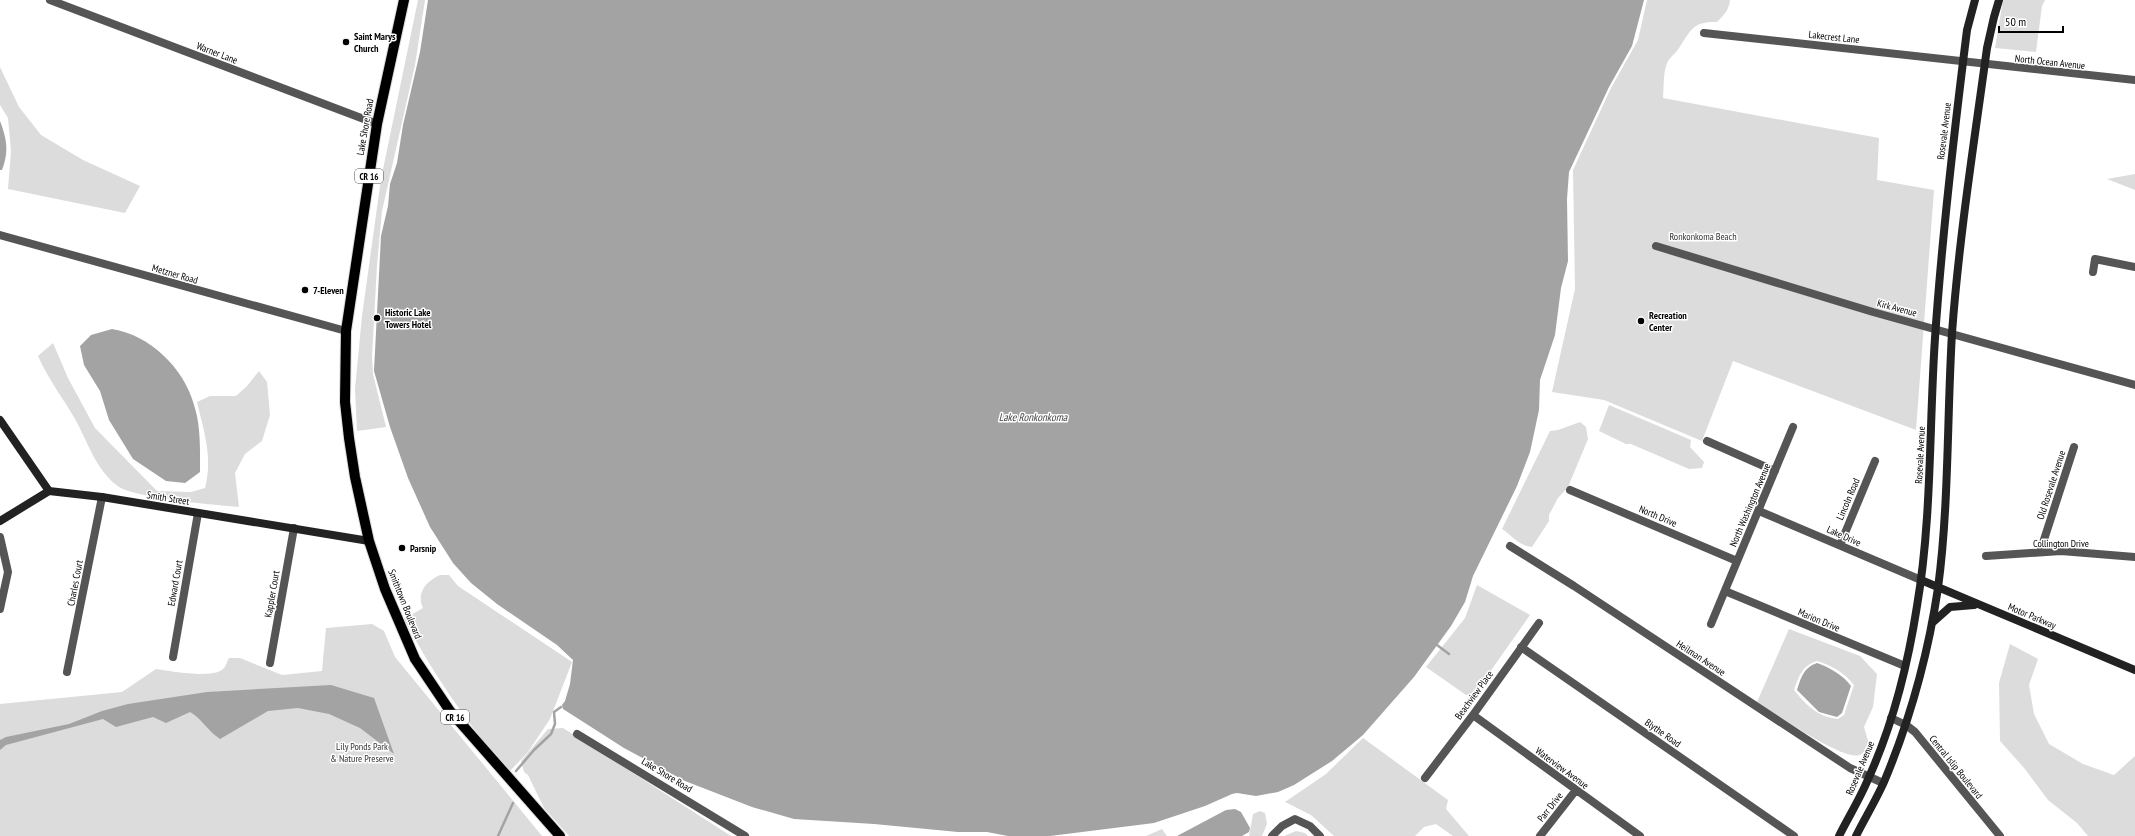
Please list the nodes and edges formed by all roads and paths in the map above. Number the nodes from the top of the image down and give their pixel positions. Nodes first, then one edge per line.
1 (50, 0) edge
2 (404, 0) edge
3 (1975, 0) edge
4 (1999, 0) edge
5 (1704, 33) dead end
6 (1962, 62) junction
7 (1985, 65) junction
8 (2135, 80) edge
9 (377, 124) junction
10 (0, 235) edge
11 (1656, 246) dead end
12 (2135, 267) edge
13 (2093, 272) dead end
14 (1936, 329) junction
15 (346, 331) junction
16 (1952, 334) junction
17 (2135, 385) edge
18 (0, 420) edge
19 (1794, 427) dead end
20 (1707, 441) dead end
21 (2074, 447) dead end
22 (1875, 461) dead end
23 (1775, 471) junction
24 (1570, 490) dead end
25 (49, 491) junction
26 (102, 497) junction
27 (1759, 511) junction
28 (198, 512) junction
29 (0, 521) edge
30 (294, 528) junction
31 (0, 537) edge
32 (369, 540) junction
33 (1840, 544) junction
34 (1510, 546) dead end
35 (2040, 552) junction
36 (1986, 556) dead end
37 (2135, 557) edge
38 (1737, 561) junction
39 (1921, 580) junction
40 (1938, 586) junction
41 (1724, 591) junction
42 (1979, 605) junction
43 (0, 608) edge
44 (1539, 623) dead end
45 (1932, 623) junction
46 (1711, 624) dead end
47 (1521, 647) junction
48 (173, 657) dead end
49 (270, 662) dead end
50 (1905, 666) junction
51 (2135, 670) edge
52 (67, 672) dead end
53 (1473, 715) junction
54 (1891, 718) junction
55 (1906, 725) junction
56 (577, 734) dead end
57 (1870, 777) junction
58 (1424, 778) dead end
59 (1883, 783) junction
60 (1576, 790) junction
61 (560, 836) edge
62 (744, 836) edge
63 (1272, 836) edge
64 (1320, 836) edge
65 (1540, 836) edge
66 (1640, 836) edge
67 (1794, 836) edge
68 (1840, 836) edge
69 (1856, 836) edge
70 (2000, 836) edge

1 - 9 street, Warner Lane
2 - 9 main road, Lake Shore Road / CR 16
3 - 6 main road, Rosevale Avenue
4 - 7 main road
5 - 6 street, Lakecrest Lane
6 - 7 street, North Ocean Avenue
6 - 14 main road, Rosevale Avenue
7 - 8 street, North Ocean Avenue
7 - 16 main road
9 - 15 main road, Lake Shore Road / CR 16
10 - 15 street, Metzner Road
11 - 14 street, Kirk Avenue
12 - 13 street
14 - 16 street, Kirk Avenue
14 - 39 main road, Rosevale Avenue
15 - 32 main road, Smithtown Boulevard / CR 16
16 - 17 street, Kirk Avenue
16 - 40 main road
18 - 25 main road
19 - 23 street, North Washington Avenue
20 - 23 street
21 - 35 street, Old Rosevale Avenue
22 - 33 street, Lincoln Road
23 - 27 street, North Washington Avenue
24 - 38 street, North Drive
25 - 26 main road, Smith Street
25 - 29 main road
26 - 28 main road, Smith Street
26 - 52 street, Charles Court
27 - 33 street, Lake Drive
27 - 38 street, North Washington Avenue
28 - 30 main road, Smith Street
28 - 48 street, Edward Court
30 - 32 main road, Smith Street
30 - 49 street, Kappler Court
31 - 43 street
32 - 61 main road, Smithtown Boulevard / CR 16
33 - 39 street, Lake Drive
34 - 57 street, Heilman Avenue
35 - 36 street, Collington Drive
35 - 37 street, Collington Drive
38 - 41 street, North Washington Avenue
39 - 40 main road, Motor Parkway
39 - 50 main road, Rosevale Avenue
40 - 42 main road, Motor Parkway
40 - 45 main road
41 - 46 street, North Washington Avenue
41 - 50 street, Marion Drive
42 - 45 main road
42 - 51 main road, Motor Parkway
44 - 47 street, Beachview Place
45 - 55 main road
47 - 53 street, Beachview Place
47 - 67 street, Blythe Road
50 - 54 main road, Rosevale Avenue
53 - 58 street, Beachview Place
53 - 60 street, Waterview Avenue
54 - 55 street, Central Islip Boulevard
54 - 57 main road, Rosevale Avenue
55 - 59 main road
55 - 70 street, Central Islip Boulevard
56 - 62 street, Lake Shore Road
57 - 59 street, Heilman Avenue
57 - 68 main road, Rosevale Avenue
59 - 69 main road
60 - 65 street, Parr Drive
60 - 66 street, Waterview Avenue
63 - 64 street

